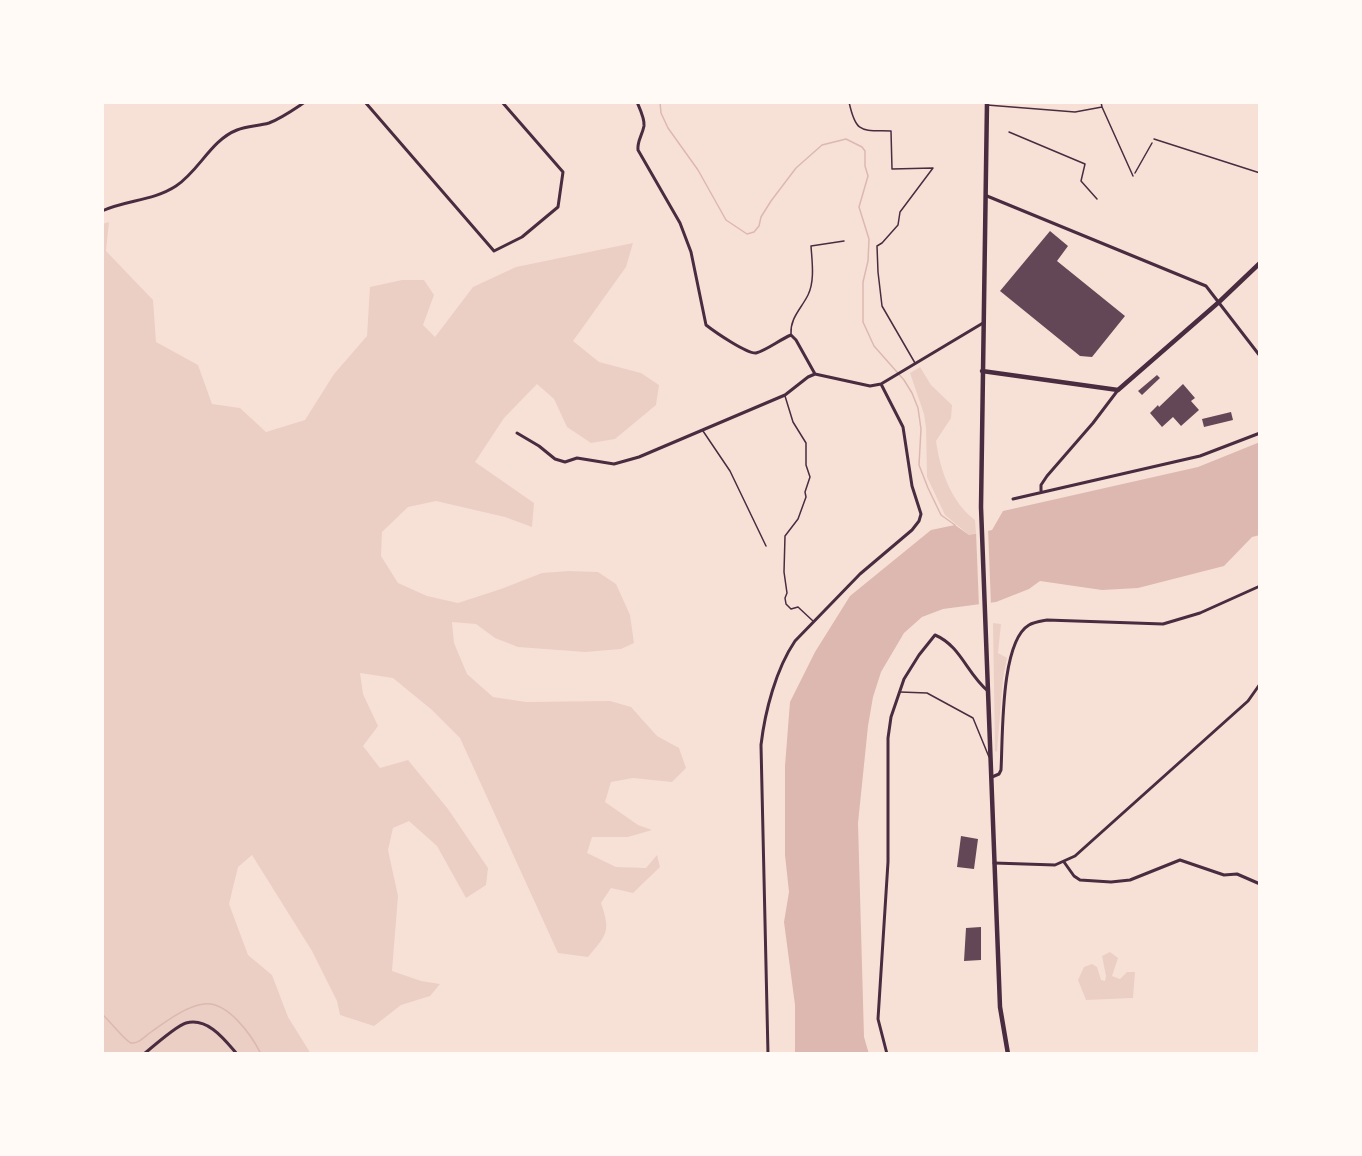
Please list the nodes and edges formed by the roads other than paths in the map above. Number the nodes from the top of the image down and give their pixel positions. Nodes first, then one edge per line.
1 (305, 102) edge
2 (365, 102) edge
3 (502, 102) edge
4 (637, 102) edge
5 (849, 102) edge
6 (1101, 102) edge
7 (987, 103) edge
8 (1102, 108) junction
9 (1009, 132) dead end
10 (1154, 139) road end
11 (1260, 173) edge
12 (1133, 176) road end
13 (985, 195) junction
14 (1097, 199) dead end
15 (102, 211) edge
16 (844, 242) dead end
17 (1260, 263) edge
18 (1219, 302) junction
19 (983, 323) junction
20 (791, 335) junction
21 (1260, 356) edge
22 (915, 364) junction
23 (982, 371) junction
24 (815, 374) junction
25 (881, 384) junction
26 (1118, 390) junction
27 (785, 395) junction
28 (703, 430) junction
29 (517, 433) dead end
30 (1260, 433) edge
31 (1041, 491) junction
32 (1013, 499) dead end
33 (766, 546) dead end
34 (1260, 586) edge
35 (813, 622) junction
36 (1260, 684) edge
37 (900, 692) junction
38 (988, 692) junction
39 (991, 761) junction
40 (991, 777) junction
41 (1064, 862) junction
42 (994, 863) junction
43 (1260, 884) edge
44 (144, 1054) edge
45 (237, 1054) edge
46 (768, 1054) edge
47 (887, 1054) edge
48 (1008, 1054) edge

1 - 15 street
2 - 3 street
4 - 20 street
5 - 22 lane
6 - 8 lane
7 - 8 lane
7 - 13 main road
8 - 12 lane
9 - 14 lane
10 - 11 lane
13 - 18 street
13 - 19 main road
16 - 20 lane
17 - 18 main road
18 - 21 street
18 - 26 main road
19 - 22 street
19 - 23 main road
20 - 24 street
22 - 25 street
23 - 26 main road
23 - 38 main road
24 - 25 street
24 - 27 street
25 - 35 street
26 - 31 street
27 - 28 street
27 - 35 lane
28 - 29 street
28 - 33 lane
30 - 31 street
31 - 32 street
34 - 40 street
35 - 46 street
36 - 41 street
37 - 38 street
37 - 39 lane
37 - 47 street
38 - 39 main road
39 - 40 main road
40 - 42 main road
41 - 42 street
41 - 43 street
42 - 48 main road
44 - 45 street

